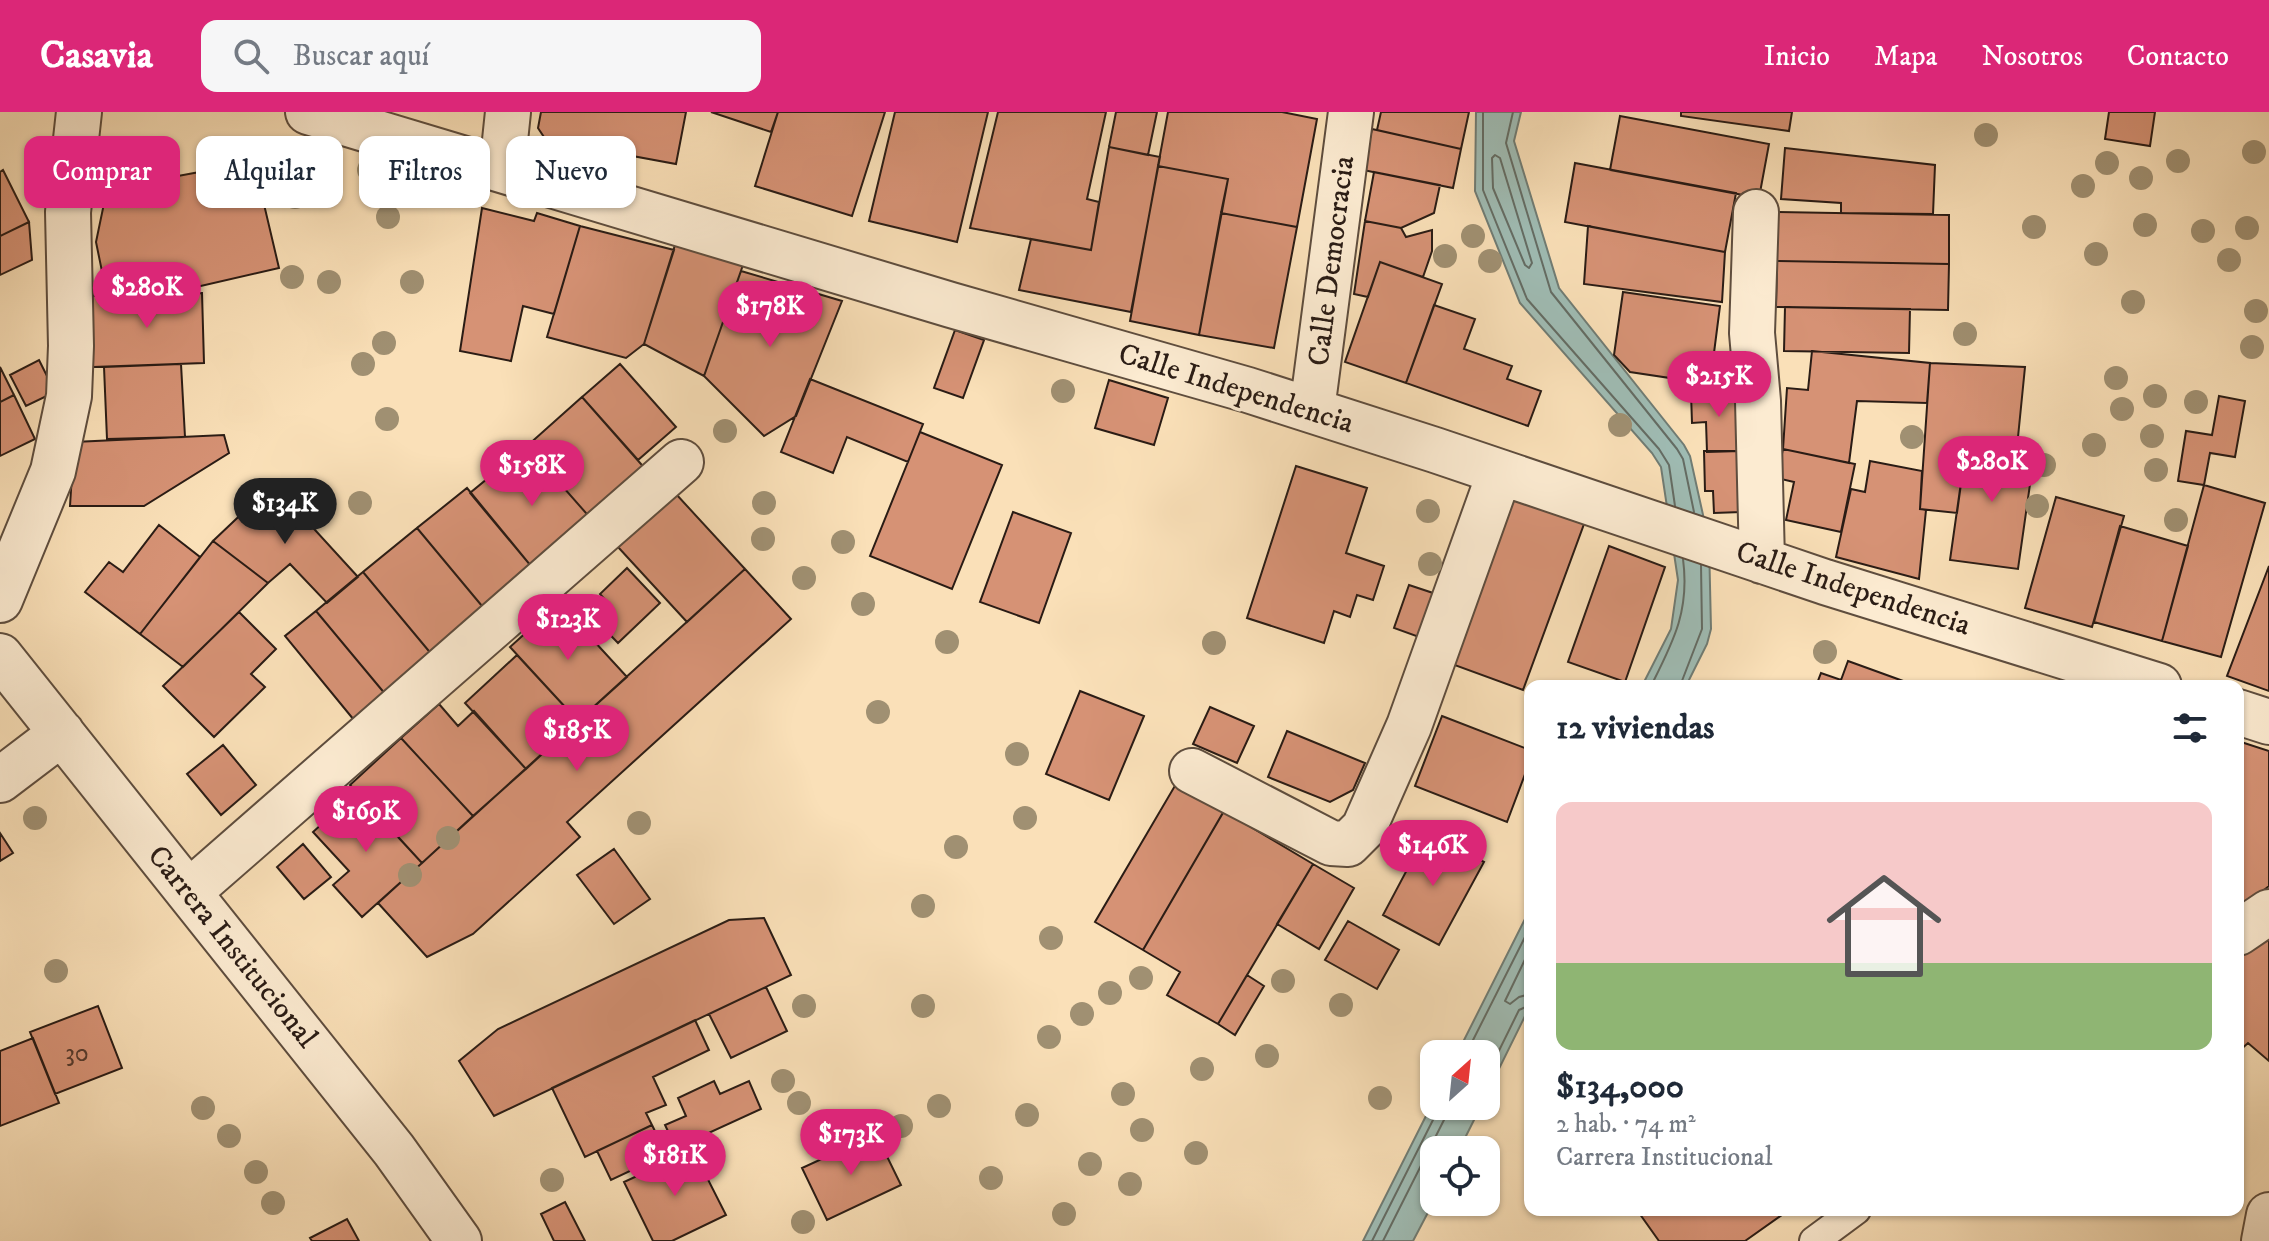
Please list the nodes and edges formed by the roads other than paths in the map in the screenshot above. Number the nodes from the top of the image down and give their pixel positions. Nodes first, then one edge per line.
1 (79, 112) edge
2 (308, 112) edge
3 (508, 112) edge
4 (1351, 112) edge
5 (502, 169) junction
6 (1756, 212) dead end
7 (1312, 410) junction
8 (681, 462) dead end
9 (1500, 472) junction
10 (1762, 561) junction
11 (0, 600) edge
12 (0, 656) edge
13 (2140, 680) edge
14 (2244, 714) edge
15 (2269, 722) edge
16 (62, 733) junction
17 (1192, 771) dead end
18 (0, 780) edge
19 (189, 892) junction
20 (2269, 912) edge
21 (2244, 929) edge
22 (2269, 1215) edge
23 (1848, 1216) edge
24 (459, 1241) edge
25 (1814, 1241) edge
26 (2264, 1241) edge

1 - 11 street
2 - 5 street, Calle Independencia
3 - 5 street
4 - 7 street, Calle Democracia
5 - 7 street, Calle Independencia
6 - 10 street
7 - 9 street, Calle Independencia
8 - 19 street
9 - 10 street, Calle Independencia
9 - 17 street
10 - 13 street, Calle Independencia
12 - 16 street, Carrera Institucional
14 - 15 street
16 - 18 street
16 - 19 street, Carrera Institucional
19 - 24 street, Carrera Institucional
20 - 21 street
22 - 26 street
23 - 25 lane

